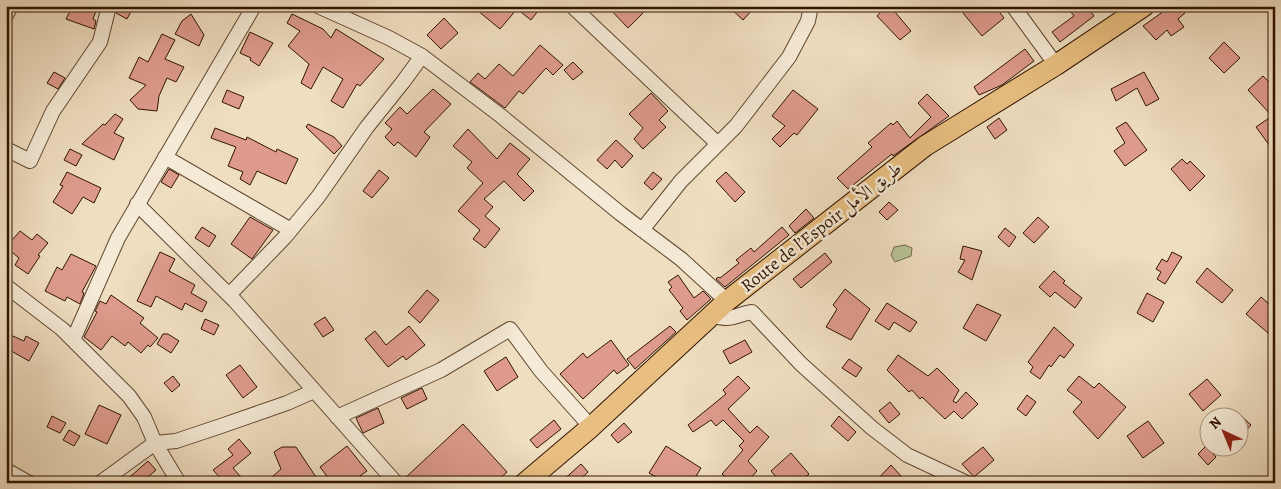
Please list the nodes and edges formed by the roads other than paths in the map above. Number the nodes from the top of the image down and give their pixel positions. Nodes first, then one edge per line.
1 (10, 6) edge
2 (109, 6) edge
3 (254, 6) edge
4 (318, 6) edge
5 (572, 6) edge
6 (811, 6) edge
7 (1013, 6) edge
8 (1144, 6) edge
9 (6, 15) edge
10 (422, 56) junction
11 (1056, 65) junction
12 (718, 144) junction
13 (6, 149) edge
14 (165, 157) junction
15 (137, 204) junction
16 (291, 230) junction
17 (642, 230) junction
18 (6, 286) edge
19 (229, 296) junction
20 (727, 301) junction
21 (711, 316) junction
22 (73, 340) junction
23 (314, 391) junction
24 (337, 417) junction
25 (591, 427) junction
26 (155, 442) junction
27 (6, 470) edge
28 (29, 483) edge
29 (100, 483) edge
30 (179, 483) edge
31 (396, 483) edge
32 (526, 483) edge
33 (967, 483) edge

1 - 9 street
2 - 13 street
3 - 14 street
4 - 10 street
5 - 12 street
6 - 12 street
7 - 11 street
8 - 11 highway, Route de l’Espoir طريق الأمل
10 - 16 street
10 - 17 street
11 - 20 highway, Route de l’Espoir طريق الأمل
12 - 17 street
14 - 15 street
14 - 16 street
15 - 19 street
15 - 22 street
16 - 19 street
17 - 20 street
18 - 22 street
19 - 23 street
20 - 21 highway, Route de l’Espoir طريق الأمل
21 - 25 highway, Route de l’Espoir طريق الأمل
21 - 33 street
22 - 26 street
23 - 24 street
23 - 26 street
24 - 25 street
24 - 31 street
25 - 32 highway, Route de l’Espoir طريق الأمل
26 - 29 street
26 - 30 street
27 - 28 street

